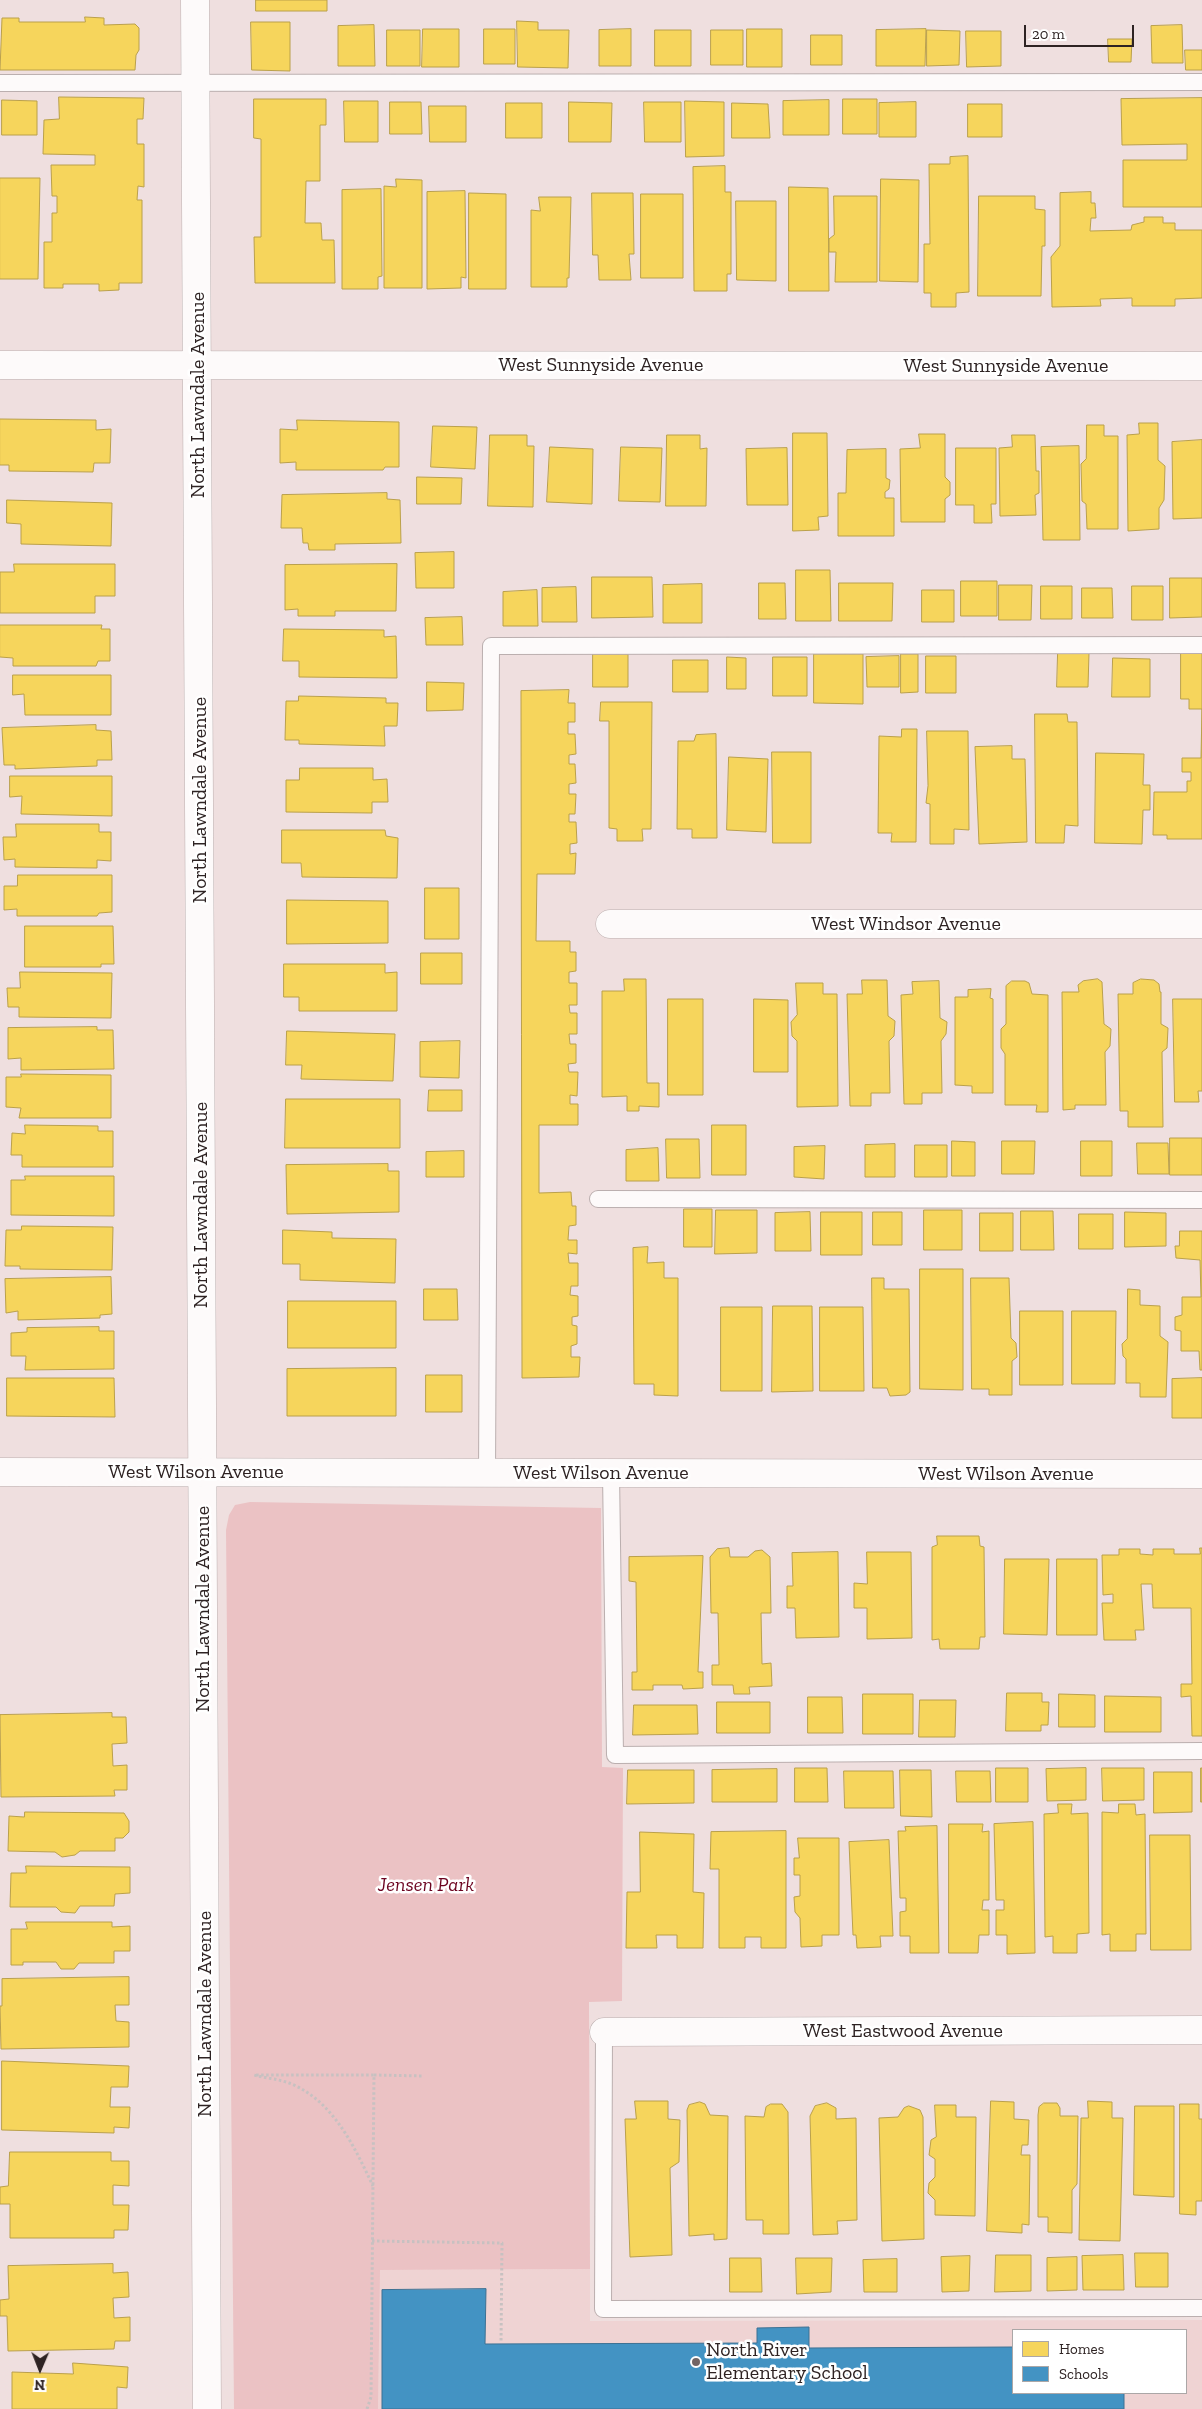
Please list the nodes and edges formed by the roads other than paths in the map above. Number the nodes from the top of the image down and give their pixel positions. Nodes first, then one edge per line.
1 (195, 0) edge
2 (0, 82) edge
3 (196, 82) junction
4 (1202, 82) edge
5 (0, 365) edge
6 (197, 365) junction
7 (1202, 366) edge
8 (1202, 645) edge
9 (610, 924) dead end
10 (1202, 924) edge
11 (598, 1199) dead end
12 (1202, 1200) edge
13 (0, 1472) edge
14 (203, 1472) junction
15 (487, 1473) junction
16 (611, 1473) junction
17 (1202, 1474) edge
18 (1202, 1751) edge
19 (1202, 2030) edge
20 (604, 2032) joint
21 (1202, 2308) edge
22 (207, 2409) edge

1 - 3 street, North Lawndale Avenue
2 - 3 lane
3 - 4 lane
3 - 6 street, North Lawndale Avenue
5 - 6 street, West Sunnyside Avenue
6 - 7 street, West Sunnyside Avenue
6 - 14 street, North Lawndale Avenue
8 - 15 lane
9 - 10 street, West Windsor Avenue
11 - 12 lane
13 - 14 street, West Wilson Avenue
14 - 15 street, West Wilson Avenue
14 - 22 street, North Lawndale Avenue
15 - 16 street, West Wilson Avenue
16 - 17 street, West Wilson Avenue
16 - 18 lane
19 - 20 street, West Eastwood Avenue
20 - 21 lane

